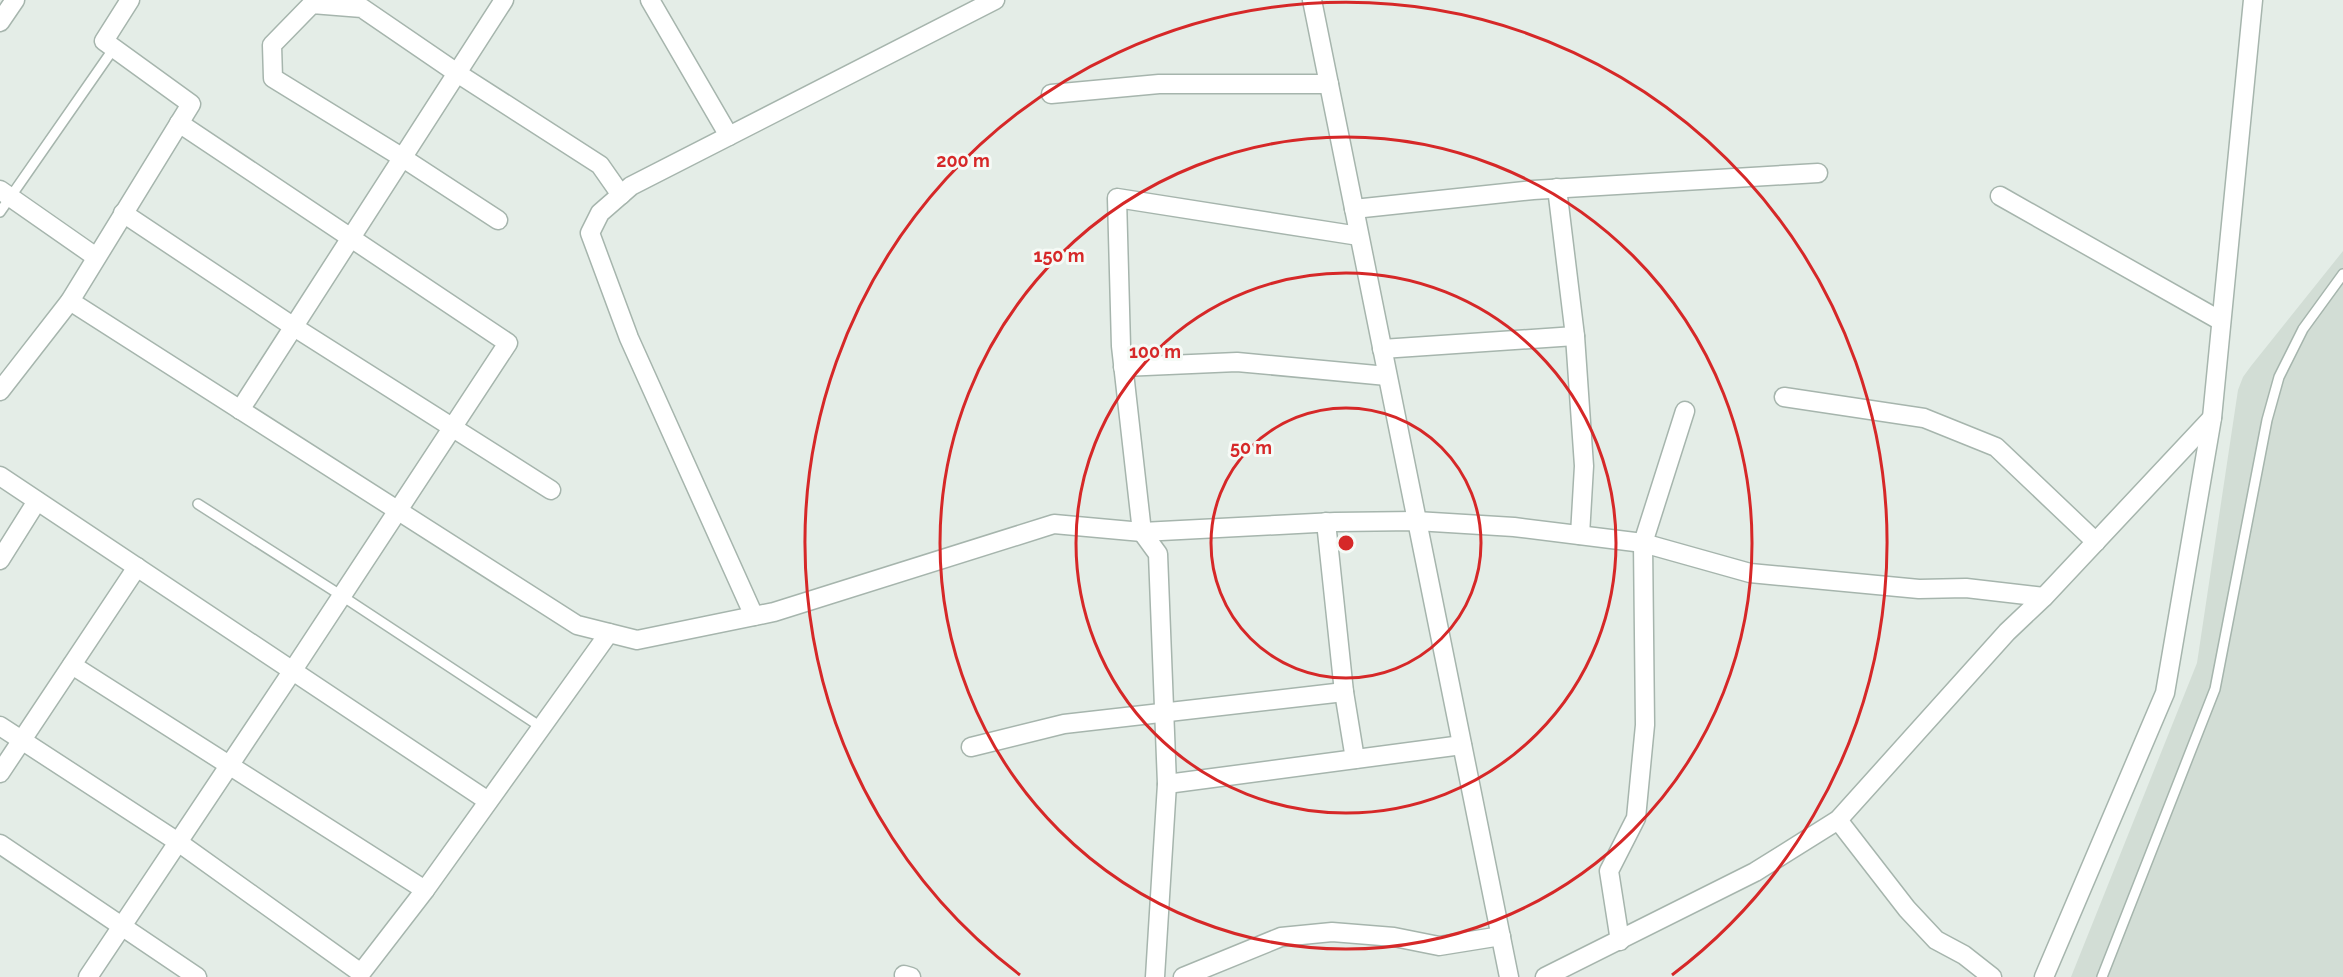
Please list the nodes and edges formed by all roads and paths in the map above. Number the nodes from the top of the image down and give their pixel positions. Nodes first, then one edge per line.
1 (15, 0) edge
2 (130, 0) edge
3 (504, 0) edge
4 (650, 0) edge
5 (995, 0) edge
6 (1312, 0) edge
7 (2253, 0) edge
8 (0, 22) edge
9 (114, 48) junction
10 (457, 73) junction
11 (1329, 84) junction
12 (1051, 94) dead end
13 (179, 123) junction
14 (729, 136) junction
15 (403, 158) junction
16 (1818, 173) dead end
17 (1557, 188) junction
18 (5, 193) edge
19 (621, 195) junction
20 (2000, 196) dead end
21 (1354, 208) junction
22 (0, 212) edge
23 (123, 213) junction
24 (498, 220) dead end
25 (1359, 236) junction
26 (351, 239) junction
27 (96, 257) junction
28 (2343, 274) edge
29 (69, 301) junction
30 (2221, 321) junction
31 (294, 327) junction
32 (1575, 336) junction
33 (1382, 349) junction
34 (1124, 367) junction
35 (1387, 376) junction
36 (0, 391) edge
37 (1784, 397) dead end
38 (240, 410) junction
39 (1685, 411) dead end
40 (2212, 418) junction
41 (453, 428) junction
42 (0, 476) edge
43 (551, 490) dead end
44 (37, 501) junction
45 (198, 504) dead end
46 (398, 511) junction
47 (1416, 521) junction
48 (1326, 522) junction
49 (1189, 530) junction
50 (1143, 532) junction
51 (1580, 535) junction
52 (2096, 542) junction
53 (1643, 543) junction
54 (1158, 555) junction
55 (0, 560) edge
56 (137, 567) junction
57 (342, 596) junction
58 (2044, 597) junction
59 (754, 616) junction
60 (609, 633) junction
61 (72, 665) junction
62 (293, 670) junction
63 (1344, 692) junction
64 (1164, 712) junction
65 (0, 726) edge
66 (541, 728) junction
67 (22, 740) junction
68 (1462, 745) junction
69 (970, 747) dead end
70 (1355, 759) junction
71 (229, 765) junction
72 (0, 773) edge
73 (1167, 784) junction
74 (488, 801) junction
75 (1838, 819) junction
76 (178, 842) junction
77 (0, 843) edge
78 (425, 890) junction
79 (122, 925) junction
80 (1501, 936) junction
81 (1620, 941) junction
82 (362, 975) edge
83 (88, 977) edge
84 (197, 977) edge
85 (1155, 977) edge
86 (1183, 977) edge
87 (1509, 977) edge
88 (1545, 977) edge
89 (1992, 977) edge
90 (2044, 977) edge
91 (2102, 977) edge

1 - 8 street
2 - 9 street
3 - 10 street
4 - 14 street
5 - 14 street
6 - 11 street
7 - 30 street
9 - 13 street
9 - 18 lane
10 - 15 street
10 - 15 street
10 - 19 street
11 - 12 street
11 - 21 street
13 - 23 street
13 - 26 street
14 - 19 street
15 - 24 street
15 - 26 street
16 - 17 street
17 - 21 street
17 - 32 street
18 - 22 lane
18 - 27 street
19 - 59 street
20 - 30 street
21 - 25 street
23 - 27 street
23 - 31 street
25 - 33 street
25 - 34 street
26 - 31 street
26 - 41 street
27 - 29 street
28 - 91 lane
29 - 36 street
29 - 38 street
30 - 40 street
31 - 38 street
31 - 41 street
32 - 33 street
32 - 51 street
33 - 35 street
34 - 35 street
34 - 50 street
35 - 47 street
37 - 52 street
38 - 46 street
39 - 53 street
40 - 52 street
40 - 90 street
41 - 43 street
41 - 46 street
42 - 44 street
44 - 55 street
44 - 56 street
45 - 57 lane
46 - 57 street
46 - 60 street
47 - 48 street
47 - 51 street
47 - 68 street
48 - 49 street
48 - 63 street
49 - 50 street
49 - 54 street
50 - 54 street
50 - 59 street
51 - 53 street
52 - 58 street
53 - 58 street
53 - 81 street
54 - 64 street
56 - 61 street
56 - 62 street
57 - 62 street
57 - 66 lane
58 - 75 street
59 - 60 street
60 - 66 street
61 - 67 street
61 - 71 street
62 - 71 street
62 - 74 street
63 - 64 street
63 - 70 street
64 - 69 street
64 - 73 street
65 - 67 street
66 - 74 street
67 - 72 street
67 - 76 street
68 - 70 street
68 - 80 street
70 - 73 street
71 - 76 street
71 - 78 street
73 - 85 street
74 - 78 street
75 - 81 street
75 - 89 street
76 - 79 street
76 - 82 street
77 - 79 street
78 - 82 street
79 - 83 street
79 - 84 street
80 - 86 street
80 - 87 street
81 - 88 street

